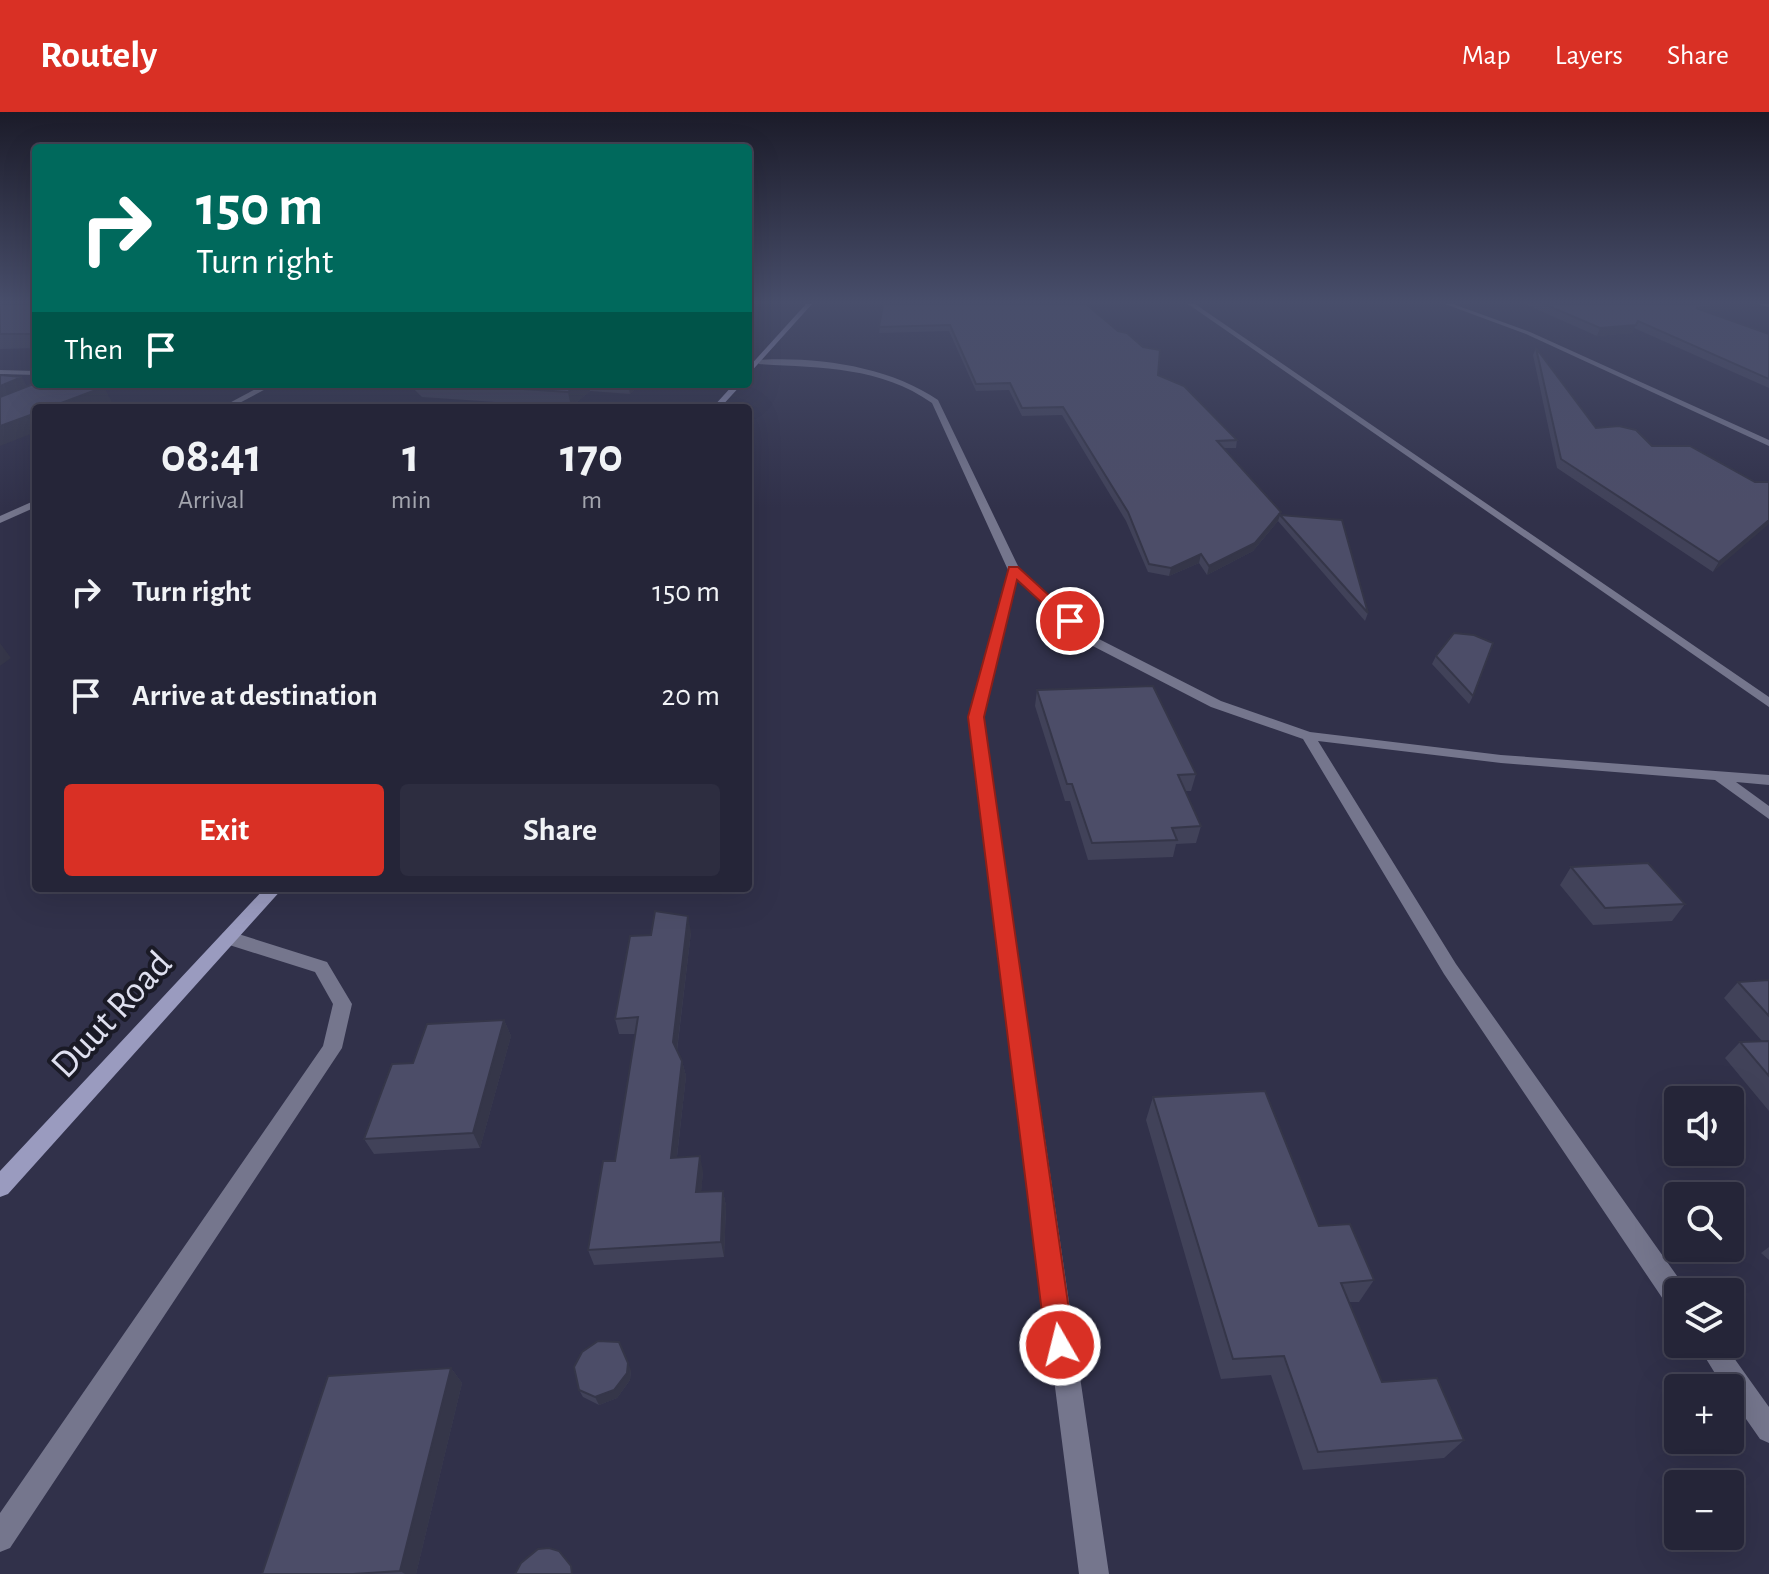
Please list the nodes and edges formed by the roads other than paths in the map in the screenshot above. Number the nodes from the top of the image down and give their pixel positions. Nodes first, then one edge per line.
1 (8, 372) edge
2 (872, 372) edge
3 (1290, 372) edge
4 (1614, 372) edge
5 (32, 373) edge
6 (263, 388) edge
7 (734, 388) edge
8 (232, 404) edge
9 (720, 404) edge
10 (1769, 443) edge
11 (32, 505) edge
12 (0, 520) edge
13 (1014, 570) junction
14 (1769, 703) edge
15 (1308, 736) junction
16 (1718, 776) junction
17 (1769, 780) edge
18 (1769, 814) edge
19 (271, 892) edge
20 (229, 938) junction
21 (0, 1187) edge
22 (1664, 1279) edge
23 (1719, 1358) edge
24 (1769, 1430) edge
25 (0, 1538) edge
26 (1094, 1574) edge

1 - 5 street
2 - 13 street
3 - 14 street
4 - 10 street
6 - 8 street
7 - 9 main road
11 - 12 street
13 - 15 street
13 - 26 street
15 - 16 street
15 - 22 street
16 - 17 street
16 - 18 street
19 - 20 main road, Duut Road
20 - 21 main road, Duut Road
20 - 25 street
23 - 24 street

